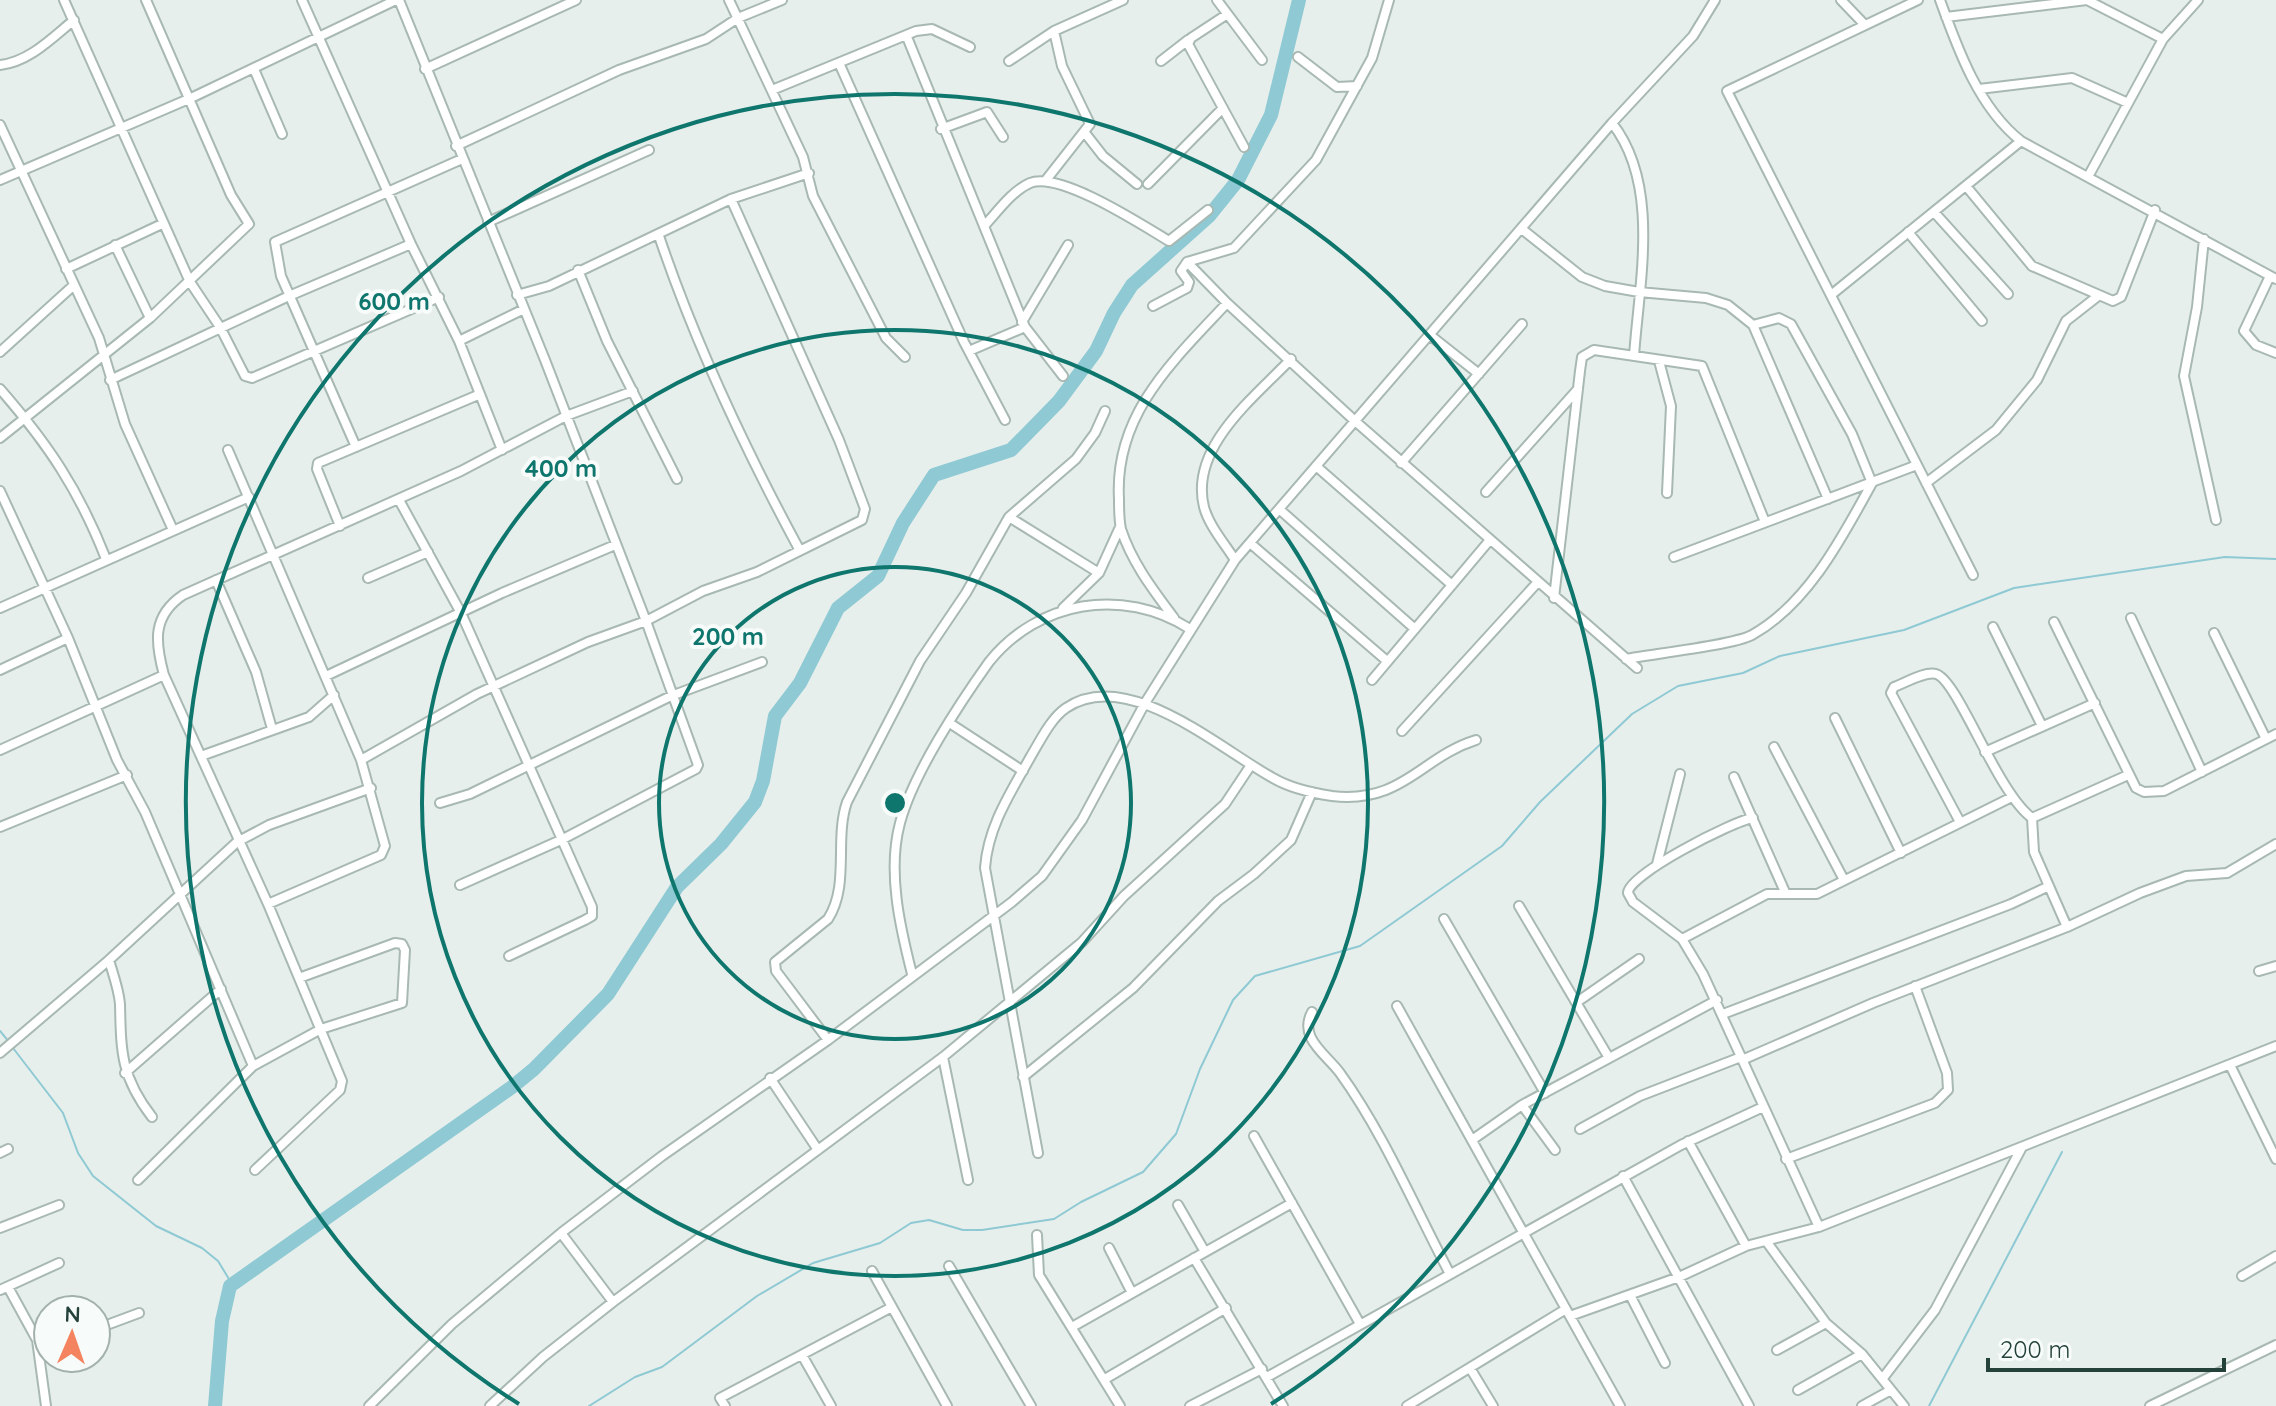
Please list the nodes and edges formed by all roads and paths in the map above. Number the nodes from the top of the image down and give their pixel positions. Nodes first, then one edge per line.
1 (64, 0) edge
2 (146, 0) edge
3 (302, 0) edge
4 (397, 0) edge
5 (576, 0) edge
6 (729, 0) edge
7 (782, 0) edge
8 (1123, 0) edge
9 (1217, 0) edge
10 (1389, 0) edge
11 (1715, 0) edge
12 (1841, 0) edge
13 (1918, 0) edge
14 (1940, 0) edge
15 (2198, 0) edge
16 (1226, 15) junction
17 (1946, 17) junction
18 (738, 18) junction
19 (74, 20) junction
20 (1865, 25) junction
21 (1054, 31) junction
22 (907, 37) junction
23 (319, 39) junction
24 (2163, 39) junction
25 (1188, 40) junction
26 (970, 47) dead end
27 (1298, 57) dead end
28 (1262, 60) dead end
29 (1009, 61) dead end
30 (1161, 61) dead end
31 (839, 63) junction
32 (0, 65) edge
33 (254, 69) junction
34 (425, 69) junction
35 (1357, 86) junction
36 (1979, 89) junction
37 (772, 90) junction
38 (191, 98) junction
39 (2128, 103) junction
40 (1223, 108) junction
41 (1612, 123) junction
42 (0, 125) edge
43 (124, 128) junction
44 (941, 129) junction
45 (1085, 133) junction
46 (282, 134) dead end
47 (1003, 137) dead end
48 (2021, 141) junction
49 (456, 146) junction
50 (1244, 147) dead end
51 (649, 150) dead end
52 (462, 159) junction
53 (21, 172) junction
54 (809, 173) junction
55 (2089, 175) junction
56 (0, 180) edge
57 (1046, 180) junction
58 (1137, 184) dead end
59 (1148, 184) dead end
60 (1966, 186) junction
61 (389, 192) junction
62 (731, 199) junction
63 (1208, 210) dead end
64 (2155, 210) junction
65 (1934, 212) junction
66 (488, 222) junction
67 (162, 224) junction
68 (985, 225) junction
69 (1523, 230) junction
70 (1908, 232) junction
71 (659, 236) junction
72 (2204, 239) junction
73 (411, 244) junction
74 (115, 245) junction
75 (1068, 245) dead end
76 (1187, 262) junction
77 (66, 269) junction
78 (578, 270) junction
79 (2273, 278) edge
80 (190, 282) junction
81 (74, 285) junction
82 (1639, 292) junction
83 (2008, 294) dead end
84 (517, 295) junction
85 (1831, 295) junction
86 (289, 296) junction
87 (2098, 296) junction
88 (439, 297) junction
89 (1227, 303) junction
90 (1153, 306) dead end
91 (522, 310) junction
92 (150, 318) junction
93 (1982, 321) dead end
94 (1024, 324) junction
95 (1522, 324) dead end
96 (1753, 325) junction
97 (220, 327) junction
98 (1431, 336) junction
99 (459, 341) junction
100 (316, 350) junction
101 (969, 351) junction
102 (0, 352) edge
103 (2276, 353) edge
104 (104, 356) junction
105 (1634, 356) junction
106 (905, 357) dead end
107 (1291, 359) junction
108 (1659, 361) junction
109 (1479, 374) junction
110 (1063, 376) dead end
111 (110, 380) junction
112 (0, 389) edge
113 (1578, 389) junction
114 (633, 391) junction
115 (478, 395) junction
116 (1105, 411) dead end
117 (566, 416) junction
118 (27, 418) junction
119 (1005, 420) dead end
120 (1355, 421) junction
121 (0, 438) edge
122 (356, 447) junction
123 (228, 450) dead end
124 (502, 450) junction
125 (1401, 463) junction
126 (1917, 465) junction
127 (1316, 466) junction
128 (677, 479) dead end
129 (1872, 483) junction
130 (1926, 483) junction
131 (0, 491) edge
132 (1486, 492) dead end
133 (1667, 493) dead end
134 (249, 497) junction
135 (1828, 499) junction
136 (399, 500) junction
137 (1279, 509) junction
138 (9, 511) junction
139 (0, 517) edge
140 (1009, 517) junction
141 (2216, 520) dead end
142 (1765, 522) junction
143 (340, 526) junction
144 (1120, 527) junction
145 (173, 530) junction
146 (1489, 541) junction
147 (1250, 543) junction
148 (615, 545) junction
149 (799, 549) junction
150 (428, 552) junction
151 (273, 554) junction
152 (1674, 557) dead end
153 (106, 559) junction
154 (1235, 560) junction
155 (1099, 573) junction
156 (1973, 575) dead end
157 (368, 578) dead end
158 (216, 580) junction
159 (1537, 583) junction
160 (1452, 585) junction
161 (44, 587) junction
162 (1554, 598) junction
163 (0, 608) edge
164 (1063, 608) junction
165 (461, 613) junction
166 (2131, 618) dead end
167 (1175, 619) junction
168 (646, 621) junction
169 (2054, 622) dead end
170 (1993, 627) dead end
171 (1190, 629) junction
172 (1415, 629) junction
173 (2214, 633) dead end
174 (68, 638) junction
175 (1626, 659) junction
176 (1387, 661) junction
177 (762, 662) dead end
178 (1637, 668) dead end
179 (0, 670) edge
180 (164, 675) junction
181 (326, 676) junction
182 (1372, 680) dead end
183 (493, 688) junction
184 (334, 695) junction
185 (671, 696) junction
186 (1145, 703) junction
187 (2095, 703) junction
188 (97, 706) junction
189 (1835, 718) dead end
190 (951, 724) junction
191 (2041, 724) junction
192 (272, 729) junction
193 (1402, 731) dead end
194 (2276, 734) edge
195 (2266, 739) junction
196 (1476, 740) dead end
197 (1774, 747) dead end
198 (0, 750) edge
199 (1985, 752) junction
200 (201, 756) junction
201 (361, 760) junction
202 (529, 764) junction
203 (1251, 765) junction
204 (1023, 771) junction
205 (2202, 772) junction
206 (1680, 774) dead end
207 (127, 775) junction
208 (2128, 775) junction
209 (1734, 777) dead end
210 (371, 788) junction
211 (1312, 792) junction
212 (2010, 798) junction
213 (440, 803) dead end
214 (1753, 818) junction
215 (2032, 818) junction
216 (1960, 822) junction
217 (0, 827) edge
218 (563, 839) junction
219 (237, 842) junction
220 (2276, 844) edge
221 (1901, 853) junction
222 (1657, 864) junction
223 (1844, 880) junction
224 (460, 885) dead end
225 (2049, 886) junction
226 (1785, 892) junction
227 (179, 895) junction
228 (268, 904) junction
229 (1519, 906) dead end
230 (994, 915) junction
231 (1444, 919) dead end
232 (2067, 927) junction
233 (1682, 939) junction
234 (509, 956) dead end
235 (1639, 959) dead end
236 (109, 960) junction
237 (2276, 966) edge
238 (2259, 971) dead end
239 (912, 974) junction
240 (299, 978) junction
241 (1915, 986) junction
242 (221, 989) junction
243 (1717, 1000) junction
244 (1577, 1002) junction
245 (1009, 1003) junction
246 (1397, 1006) dead end
247 (1312, 1012) dead end
248 (1723, 1014) junction
249 (321, 1029) junction
250 (828, 1040) junction
251 (2276, 1046) edge
252 (0, 1053) edge
253 (943, 1057) junction
254 (1609, 1058) junction
255 (1742, 1058) junction
256 (2230, 1065) junction
257 (253, 1066) junction
258 (125, 1073) junction
259 (1023, 1077) junction
260 (770, 1078) junction
261 (1545, 1093) junction
262 (1522, 1105) junction
263 (1763, 1107) junction
264 (152, 1117) dead end
265 (1580, 1129) dead end
266 (1254, 1136) dead end
267 (1472, 1140) junction
268 (1688, 1141) junction
269 (2021, 1148) junction
270 (818, 1150) junction
271 (1555, 1150) dead end
272 (1038, 1153) dead end
273 (1786, 1159) junction
274 (2276, 1159) edge
275 (255, 1170) dead end
276 (1623, 1176) junction
277 (138, 1180) dead end
278 (968, 1180) dead end
279 (1292, 1203) junction
280 (59, 1205) dead end
281 (1178, 1205) dead end
282 (1819, 1227) junction
283 (0, 1228) edge
284 (1523, 1232) junction
285 (561, 1233) junction
286 (1037, 1235) dead end
287 (1766, 1241) junction
288 (1746, 1246) junction
289 (1109, 1248) dead end
290 (1205, 1252) junction
291 (2276, 1256) edge
292 (1194, 1258) junction
293 (59, 1263) dead end
294 (949, 1266) dead end
295 (872, 1271) dead end
296 (1450, 1274) junction
297 (2242, 1276) dead end
298 (1679, 1277) junction
299 (4, 1289) edge
300 (1132, 1293) junction
301 (1630, 1295) junction
302 (613, 1302) junction
303 (892, 1307) junction
304 (1226, 1308) junction
305 (1568, 1312) junction
306 (139, 1313) dead end
307 (112, 1323) edge
308 (1826, 1323) junction
309 (1360, 1324) junction
310 (1072, 1327) junction
311 (32, 1332) edge
312 (2276, 1345) edge
313 (1777, 1350) dead end
314 (1862, 1354) junction
315 (802, 1355) junction
316 (1665, 1363) dead end
317 (1470, 1368) junction
318 (1264, 1373) junction
319 (42, 1374) edge
320 (1883, 1378) junction
321 (1105, 1379) junction
322 (1798, 1390) dead end
323 (1891, 1390) junction
324 (46, 1406) edge
325 (369, 1406) edge
326 (490, 1406) edge
327 (725, 1406) edge
328 (831, 1406) edge
329 (947, 1406) edge
330 (1031, 1406) edge
331 (1120, 1406) edge
332 (1190, 1406) edge
333 (1283, 1406) edge
334 (1407, 1406) edge
335 (1493, 1406) edge
336 (1620, 1406) edge
337 (1749, 1406) edge
338 (1862, 1406) edge
339 (1904, 1406) edge
340 (2150, 1406) edge

1 - 19 street
2 - 38 street
3 - 23 street
4 - 23 street
4 - 34 street
5 - 34 street
6 - 18 street
7 - 18 street
8 - 21 street
9 - 16 street
10 - 35 street
11 - 41 street
12 - 20 street
13 - 20 street
14 - 17 street
15 - 24 street
16 - 25 street
16 - 28 street
17 - 24 street
17 - 36 street
18 - 37 street
18 - 49 street
19 - 32 street
19 - 43 street
20 - 85 street
21 - 29 street
21 - 45 street
22 - 26 street
22 - 31 street
22 - 44 street
23 - 33 street
23 - 61 street
24 - 39 street
25 - 30 street
25 - 40 street
27 - 35 street
31 - 37 street
31 - 101 street
33 - 38 street
33 - 46 street
34 - 49 street
35 - 76 street
36 - 39 street
36 - 48 street
37 - 54 street
38 - 43 street
38 - 80 street
39 - 55 street
40 - 50 street
40 - 59 street
41 - 69 street
41 - 82 street
42 - 53 street
43 - 53 street
43 - 67 street
44 - 47 street
44 - 68 street
45 - 57 street
45 - 58 street
48 - 55 street
48 - 60 street
49 - 52 street
51 - 66 street
52 - 61 street
52 - 66 street
53 - 56 street
53 - 77 street
54 - 62 street
54 - 106 street
55 - 64 street
57 - 63 street
57 - 68 street
60 - 65 street
60 - 87 street
61 - 73 street
61 - 86 street
62 - 71 street
62 - 149 street
64 - 72 street
64 - 87 street
65 - 70 street
65 - 83 street
66 - 84 street
67 - 74 street
67 - 80 street
68 - 94 street
69 - 82 street
69 - 98 street
70 - 85 street
70 - 93 street
71 - 78 street
71 - 149 street
72 - 79 street
72 - 141 street
73 - 86 street
73 - 88 street
74 - 77 street
74 - 92 street
75 - 94 street
76 - 89 street
76 - 90 street
77 - 81 street
78 - 84 street
78 - 114 street
79 - 103 street
80 - 92 street
80 - 97 street
81 - 102 street
81 - 104 street
82 - 96 street
82 - 105 street
84 - 91 street
85 - 126 street
86 - 97 street
86 - 100 street
87 - 130 street
88 - 99 street
88 - 100 street
89 - 107 street
89 - 144 street
91 - 99 street
91 - 117 street
92 - 104 street
94 - 101 street
94 - 110 street
95 - 109 street
96 - 129 street
96 - 135 street
97 - 100 street
97 - 111 street
98 - 109 street
98 - 120 street
99 - 115 street
100 - 122 street
101 - 119 street
104 - 111 street
104 - 118 street
105 - 108 street
105 - 113 street
107 - 120 street
107 - 154 street
108 - 133 street
108 - 142 street
109 - 125 street
111 - 145 street
112 - 118 street
113 - 132 street
113 - 162 street
114 - 117 street
114 - 128 street
115 - 122 street
115 - 124 street
116 - 140 street
117 - 124 street
117 - 148 street
118 - 121 street
118 - 153 street
120 - 125 street
120 - 127 street
122 - 143 street
123 - 134 street
124 - 136 street
125 - 146 street
126 - 129 street
126 - 130 street
127 - 137 street
127 - 160 street
129 - 135 street
129 - 175 street
130 - 156 street
131 - 138 street
134 - 145 street
134 - 151 street
135 - 142 street
136 - 143 street
136 - 150 street
137 - 147 street
137 - 172 street
138 - 139 street
138 - 161 street
140 - 155 street
140 - 250 street
142 - 152 street
143 - 151 street
144 - 155 street
144 - 167 street
145 - 153 street
146 - 159 street
146 - 160 street
147 - 154 street
147 - 176 street
148 - 165 street
148 - 168 street
149 - 168 street
150 - 157 street
150 - 165 street
151 - 158 street
151 - 181 street
153 - 161 street
154 - 171 street
155 - 164 street
158 - 180 street
158 - 192 street
159 - 162 street
159 - 193 street
160 - 172 street
161 - 163 street
161 - 174 street
162 - 175 street
164 - 167 street
164 - 190 street
165 - 181 street
165 - 183 street
166 - 205 street
167 - 171 street
168 - 183 street
168 - 185 street
169 - 187 street
170 - 191 street
171 - 186 street
172 - 176 street
173 - 195 street
174 - 179 street
174 - 188 street
175 - 178 street
176 - 182 street
177 - 185 street
180 - 188 street
180 - 200 street
181 - 184 street
183 - 201 street
183 - 202 street
184 - 192 street
184 - 201 street
185 - 202 street
185 - 218 street
186 - 203 street
186 - 204 street
186 - 230 street
187 - 191 street
187 - 208 street
188 - 198 street
188 - 207 street
189 - 221 street
190 - 204 street
190 - 239 street
191 - 199 street
192 - 200 street
194 - 195 street
195 - 205 street
196 - 211 street
197 - 223 street
199 - 212 street
199 - 216 street
200 - 219 street
201 - 210 street
202 - 213 street
202 - 218 street
203 - 211 street
203 - 245 street
204 - 230 street
205 - 208 street
206 - 222 street
207 - 217 street
207 - 227 street
208 - 215 street
209 - 214 street
210 - 219 street
210 - 228 street
211 - 259 street
212 - 215 street
212 - 216 street
214 - 222 street
214 - 226 street
215 - 225 street
216 - 221 street
218 - 224 street
218 - 234 street
219 - 227 street
219 - 228 street
220 - 232 street
221 - 223 street
222 - 233 street
223 - 226 street
225 - 232 street
225 - 248 street
226 - 233 street
227 - 236 street
227 - 242 street
228 - 240 street
229 - 244 street
230 - 239 street
230 - 245 street
231 - 261 street
232 - 241 street
233 - 243 street
235 - 244 street
236 - 252 street
236 - 258 street
237 - 238 street
239 - 250 street
240 - 249 street
240 - 249 street
241 - 255 street
241 - 273 street
242 - 257 street
242 - 258 street
243 - 248 street
243 - 254 street
244 - 254 street
245 - 253 street
245 - 259 street
246 - 267 street
247 - 296 street
248 - 255 street
249 - 257 street
249 - 275 street
250 - 260 street
251 - 256 street
253 - 270 street
253 - 278 street
254 - 261 street
255 - 263 street
255 - 265 street
256 - 269 street
256 - 274 street
257 - 277 street
258 - 264 street
259 - 272 street
260 - 270 street
260 - 285 street
261 - 262 street
262 - 267 street
262 - 271 street
263 - 268 street
263 - 273 street
266 - 279 street
267 - 284 street
268 - 276 street
268 - 288 street
269 - 282 street
269 - 320 street
270 - 302 street
273 - 282 street
276 - 284 street
276 - 298 street
279 - 290 street
279 - 309 street
280 - 283 street
281 - 290 street
282 - 287 street
284 - 296 street
284 - 305 street
285 - 302 street
285 - 325 street
286 - 310 street
287 - 288 street
287 - 308 street
288 - 298 street
289 - 300 street
290 - 292 street
291 - 297 street
292 - 300 street
292 - 304 street
293 - 299 street
294 - 330 street
295 - 303 street
296 - 309 street
298 - 301 street
298 - 337 street
299 - 311 street
300 - 310 street
301 - 305 street
301 - 316 street
302 - 326 street
303 - 315 street
303 - 329 street
304 - 318 street
304 - 321 street
305 - 317 street
305 - 336 street
306 - 307 street
308 - 313 street
308 - 314 street
309 - 318 street
310 - 321 street
312 - 340 street
314 - 320 street
314 - 322 street
315 - 327 street
315 - 328 street
317 - 334 street
317 - 335 street
318 - 332 street
318 - 333 street
319 - 324 street
320 - 323 street
321 - 331 street
323 - 338 street
323 - 339 street

